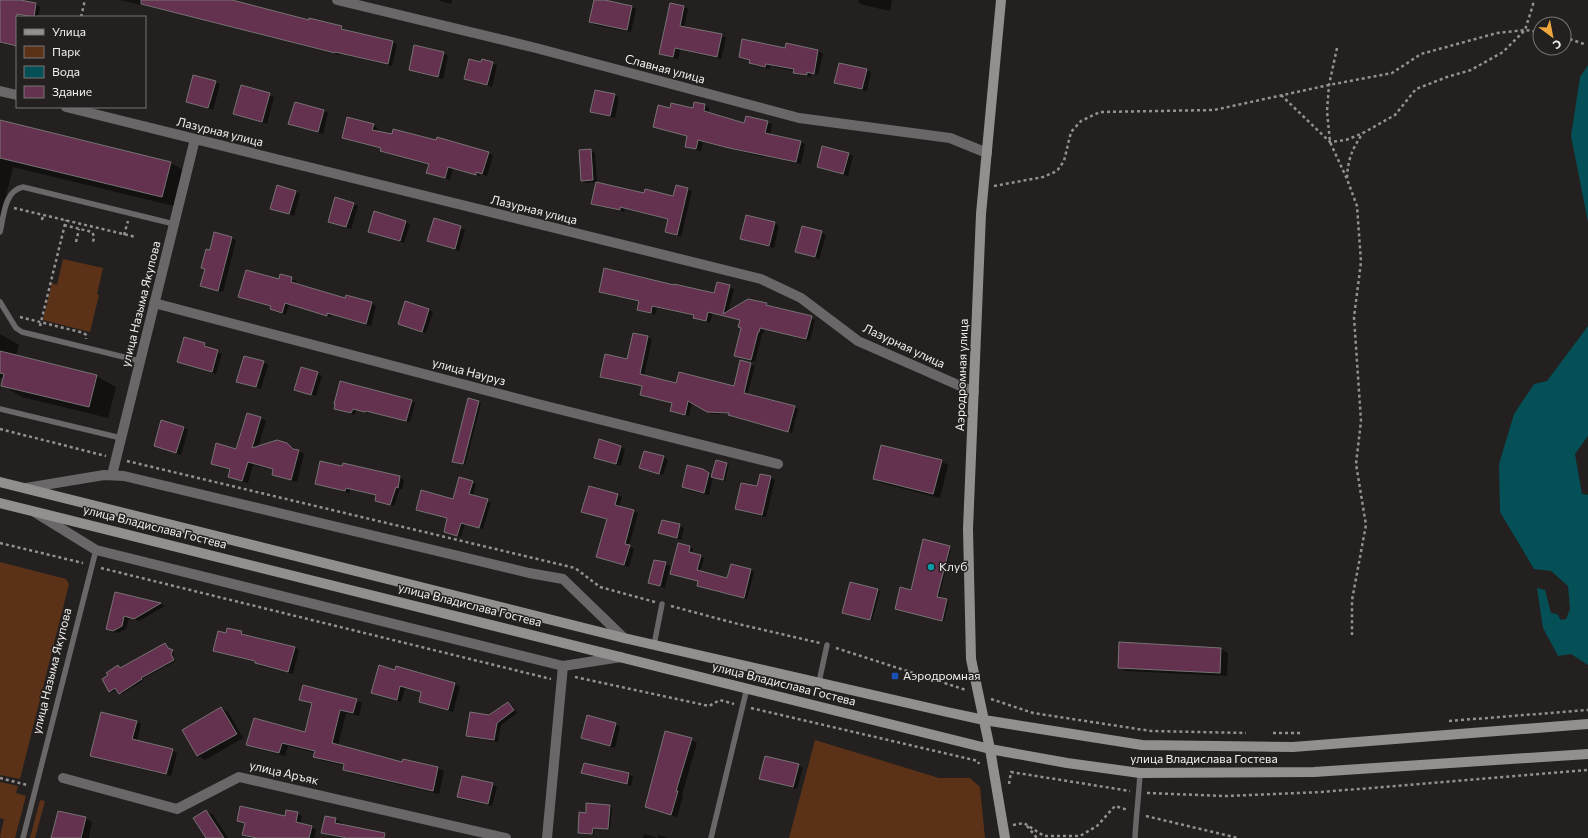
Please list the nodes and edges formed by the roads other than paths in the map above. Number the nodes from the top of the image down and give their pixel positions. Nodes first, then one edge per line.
1 (337, 0) edge
2 (1001, 0) edge
3 (0, 91) edge
4 (16, 95) edge
5 (70, 108) edge
6 (195, 139) junction
7 (987, 153) junction
8 (174, 224) junction
9 (0, 232) edge
10 (0, 302) edge
11 (154, 303) junction
12 (140, 361) junction
13 (974, 392) junction
14 (0, 409) edge
15 (121, 438) junction
16 (778, 464) dead end
17 (112, 475) junction
18 (0, 482) edge
19 (26, 488) junction
20 (0, 503) edge
21 (29, 509) junction
22 (96, 550) junction
23 (662, 604) dead end
24 (624, 638) junction
25 (654, 645) junction
26 (827, 645) dead end
27 (624, 657) junction
28 (563, 666) junction
29 (819, 682) junction
30 (748, 688) junction
31 (984, 720) junction
32 (1588, 724) edge
33 (990, 749) junction
34 (1588, 754) edge
35 (1140, 773) junction
36 (63, 778) dead end
37 (23, 838) edge
38 (506, 838) edge
39 (547, 838) edge
40 (711, 838) edge
41 (1005, 838) edge
42 (1135, 838) edge

1 - 7 street, Славная улица
2 - 7 main road, Аэродромная улица
3 - 4 street
5 - 6 street, Лазурная улица
6 - 8 street, улица Назыма Якупова
6 - 13 street, Лазурная улица
7 - 13 main road, Аэродромная улица
8 - 9 lane
8 - 11 street, улица Назыма Якупова
10 - 12 lane
11 - 12 street, улица Назыма Якупова
11 - 16 street, улица Науруз
12 - 15 street, улица Назыма Якупова
13 - 31 main road, Аэродромная улица
14 - 15 lane
15 - 17 street, улица Назыма Якупова
17 - 19 street
17 - 24 street
18 - 19 main road, улица Владислава Гостева
19 - 24 main road, улица Владислава Гостева
20 - 21 main road, улица Владислава Гостева
21 - 22 street
21 - 27 main road, улица Владислава Гостева
22 - 28 street
22 - 37 lane, улица Назыма Якупова
23 - 25 lane
24 - 25 main road, улица Владислава Гостева
25 - 29 main road, улица Владислава Гостева
26 - 29 lane
27 - 28 street
27 - 30 main road, улица Владислава Гостева
28 - 39 street
29 - 31 main road, улица Владислава Гостева
30 - 33 main road, улица Владислава Гостева
30 - 40 lane
31 - 32 main road, улица Владислава Гостева
31 - 33 main road, Аэродромная улица
33 - 35 main road, улица Владислава Гостева
33 - 41 main road, Аэродромная улица
34 - 35 main road, улица Владислава Гостева
35 - 42 lane
36 - 38 street, улица Аръяк

